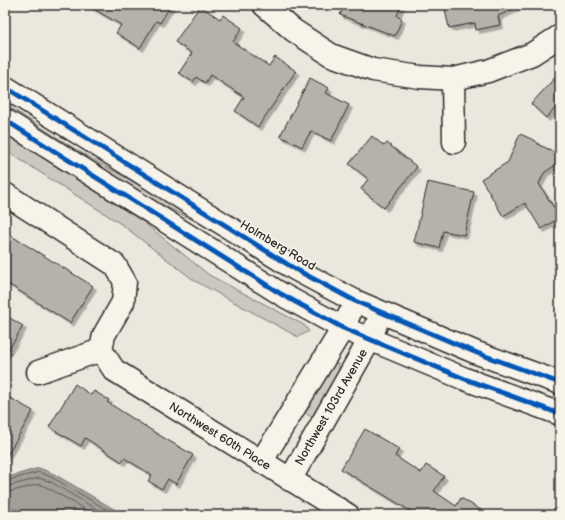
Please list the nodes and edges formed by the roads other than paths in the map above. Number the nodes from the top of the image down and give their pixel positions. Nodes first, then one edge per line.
1 (264, 5) edge
2 (560, 36) edge
3 (453, 79) junction
4 (5, 87) edge
5 (5, 120) edge
6 (454, 142) dead end
7 (5, 194) edge
8 (355, 301) junction
9 (381, 312) junction
10 (343, 328) junction
11 (370, 339) junction
12 (101, 350) junction
13 (38, 372) dead end
14 (560, 383) edge
15 (560, 414) edge
16 (261, 462) junction
17 (290, 480) junction
18 (348, 515) edge

1 - 3 street
2 - 3 street
3 - 6 street
4 - 8 street, Holmberg Road
5 - 10 street
7 - 12 street
8 - 9 street, Holmberg Road
8 - 10 street
9 - 11 street, Northwest 103rd Avenue
9 - 14 street, Holmberg Road
10 - 11 street
10 - 16 street
11 - 15 street
11 - 17 street, Northwest 103rd Avenue
12 - 13 street
12 - 16 street, Northwest 60th Place
16 - 17 street, Northwest 60th Place
17 - 18 street, Northwest 60th Place

